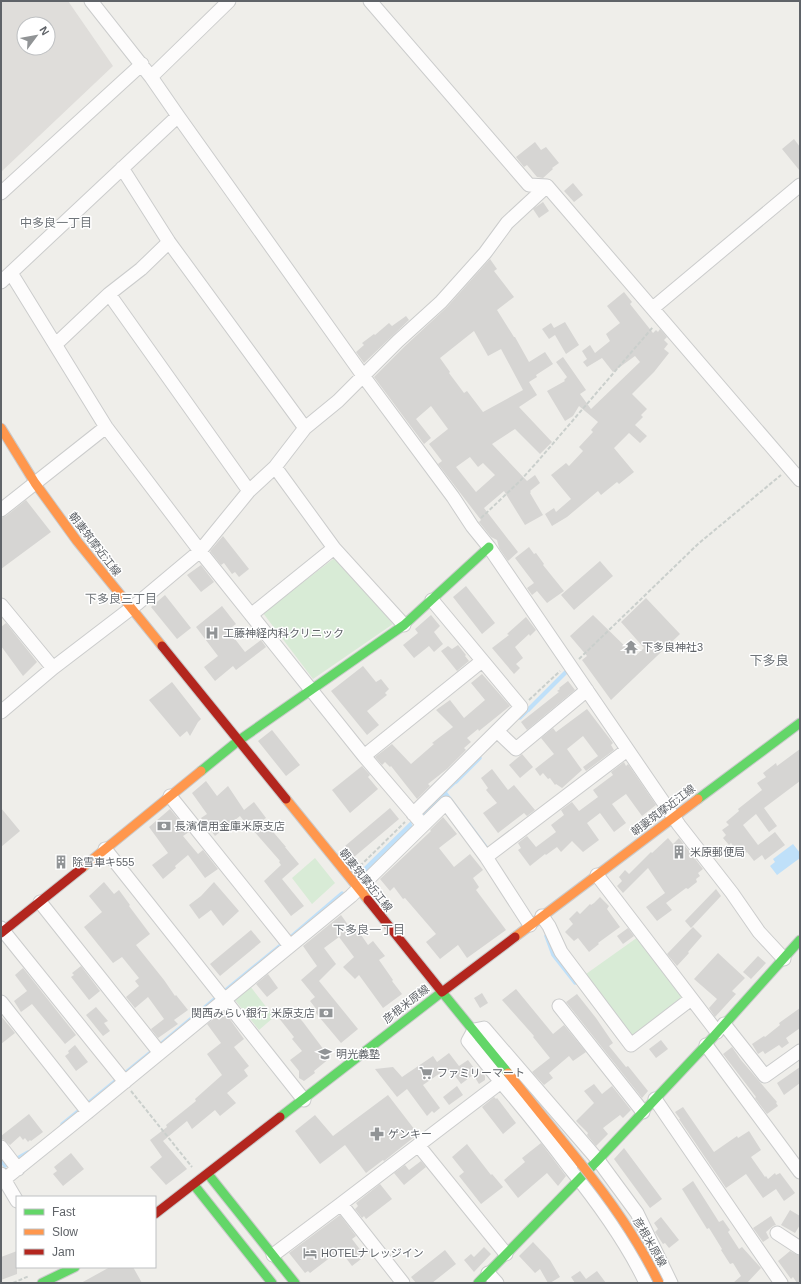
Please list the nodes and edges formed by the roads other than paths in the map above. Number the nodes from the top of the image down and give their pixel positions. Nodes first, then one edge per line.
1 (91, 1) edge
2 (229, 1) edge
3 (370, 1) edge
4 (142, 64) junction
5 (152, 76) junction
6 (178, 116) junction
7 (122, 168) junction
8 (800, 185) edge
9 (547, 186) junction
10 (1, 193) edge
11 (169, 242) junction
12 (6, 278) edge
13 (109, 294) junction
14 (657, 313) junction
15 (56, 344) junction
16 (364, 377) junction
17 (106, 427) junction
18 (1, 428) edge
19 (305, 428) junction
20 (275, 466) junction
21 (800, 480) edge
22 (35, 483) junction
23 (249, 491) junction
24 (1, 510) edge
25 (489, 547) junction
26 (334, 548) junction
27 (200, 551) junction
28 (432, 600) junction
29 (2, 608) edge
30 (130, 609) junction
31 (252, 615) junction
32 (404, 625) junction
33 (482, 660) junction
34 (53, 668) junction
35 (312, 690) junction
36 (587, 690) junction
37 (1, 712) edge
38 (800, 723) edge
39 (501, 734) junction
40 (238, 741) junction
41 (628, 750) junction
42 (364, 756) junction
43 (170, 796) junction
44 (674, 817) junction
45 (418, 819) junction
46 (105, 849) junction
47 (486, 857) junction
48 (597, 875) junction
49 (358, 890) junction
50 (40, 902) junction
51 (542, 916) junction
52 (530, 925) junction
53 (2, 931) edge
54 (800, 940) edge
55 (287, 942) junction
56 (784, 958) junction
57 (442, 992) junction
58 (221, 996) junction
59 (691, 999) junction
60 (1, 1002) edge
61 (559, 1006) dead end
62 (720, 1028) junction
63 (474, 1030) junction
64 (706, 1045) junction
65 (157, 1049) junction
66 (800, 1051) edge
67 (121, 1078) junction
68 (501, 1082) junction
69 (655, 1099) junction
70 (304, 1100) junction
71 (85, 1108) junction
72 (643, 1112) junction
73 (418, 1145) junction
74 (1, 1147) edge
75 (598, 1160) junction
76 (18, 1169) junction
77 (800, 1172) edge
78 (205, 1176) junction
79 (3, 1179) edge
80 (580, 1180) junction
81 (194, 1185) junction
82 (16, 1199) edge
83 (341, 1204) junction
84 (156, 1213) edge
85 (777, 1233) dead end
86 (800, 1248) edge
87 (506, 1254) junction
88 (273, 1255) junction
89 (73, 1268) edge
90 (488, 1272) junction
91 (56, 1276) edge
92 (42, 1283) edge
93 (272, 1283) edge
94 (295, 1283) edge
95 (403, 1283) edge
96 (478, 1283) edge
97 (497, 1283) edge
98 (646, 1283) edge
99 (659, 1283) edge
100 (671, 1283) edge
101 (781, 1283) edge

1 - 4 street
2 - 5 street
3 - 9 street
4 - 5 street
4 - 10 street
5 - 6 street
6 - 7 street
6 - 16 street
7 - 11 street
7 - 12 street
8 - 14 street
9 - 14 street
9 - 16 street
11 - 13 street
11 - 19 street
12 - 15 street
13 - 15 street
13 - 23 street
14 - 21 street
15 - 17 street
16 - 19 street
16 - 25 street
17 - 22 street
17 - 27 street
18 - 22 main road, 朝妻筑摩近江線
19 - 20 street
20 - 23 street
20 - 26 street
22 - 24 street
22 - 30 main road, 朝妻筑摩近江線
23 - 27 street
25 - 28 main road
25 - 36 street
26 - 31 street
26 - 32 street
27 - 30 street
27 - 31 street
28 - 32 main road
28 - 33 street
29 - 34 street
30 - 34 street
30 - 40 main road, 朝妻筑摩近江線
31 - 35 street
32 - 35 main road
33 - 39 street
33 - 42 street
34 - 37 street
35 - 40 main road
35 - 42 street
36 - 39 street
36 - 41 street
38 - 44 main road, 朝妻筑摩近江線
39 - 45 street
40 - 43 main road
40 - 49 main road, 朝妻筑摩近江線
41 - 44 street
41 - 47 street
42 - 45 street
43 - 46 main road
43 - 55 street
44 - 48 main road, 朝妻筑摩近江線
44 - 56 street
45 - 47 street
45 - 49 street
46 - 50 main road
46 - 58 street
47 - 52 street
48 - 51 main road, 朝妻筑摩近江線
48 - 59 street
49 - 55 street
49 - 57 main road, 朝妻筑摩近江線
50 - 53 main road
50 - 65 street
51 - 52 main road, 朝妻筑摩近江線
51 - 59 street
52 - 57 main road, 朝妻筑摩近江線
53 - 67 street
54 - 56 main road
55 - 58 street
56 - 62 main road
57 - 63 main road, 彦根米原線
57 - 70 main road, 彦根米原線
58 - 65 street
58 - 70 street
59 - 62 street
60 - 71 street
61 - 72 street
62 - 64 main road
62 - 66 street
63 - 68 street
63 - 75 street
63 - 99 main road, 彦根米原線, bridge
64 - 69 main road
64 - 77 street
65 - 67 street
67 - 71 street
68 - 73 street
68 - 80 street
69 - 72 main road
69 - 101 street
70 - 78 main road, 彦根米原線
71 - 76 street
72 - 75 main road
73 - 83 street
73 - 87 street
74 - 76 street
75 - 80 main road
75 - 100 street
76 - 79 street
78 - 81 main road, 彦根米原線
78 - 88 main road
79 - 82 street
80 - 87 main road
80 - 98 street
81 - 84 main road, 彦根米原線
81 - 93 main road
83 - 88 street
83 - 95 street
85 - 86 street
87 - 90 main road
88 - 94 main road
89 - 91 main road
90 - 96 main road
90 - 97 street
91 - 92 main road

